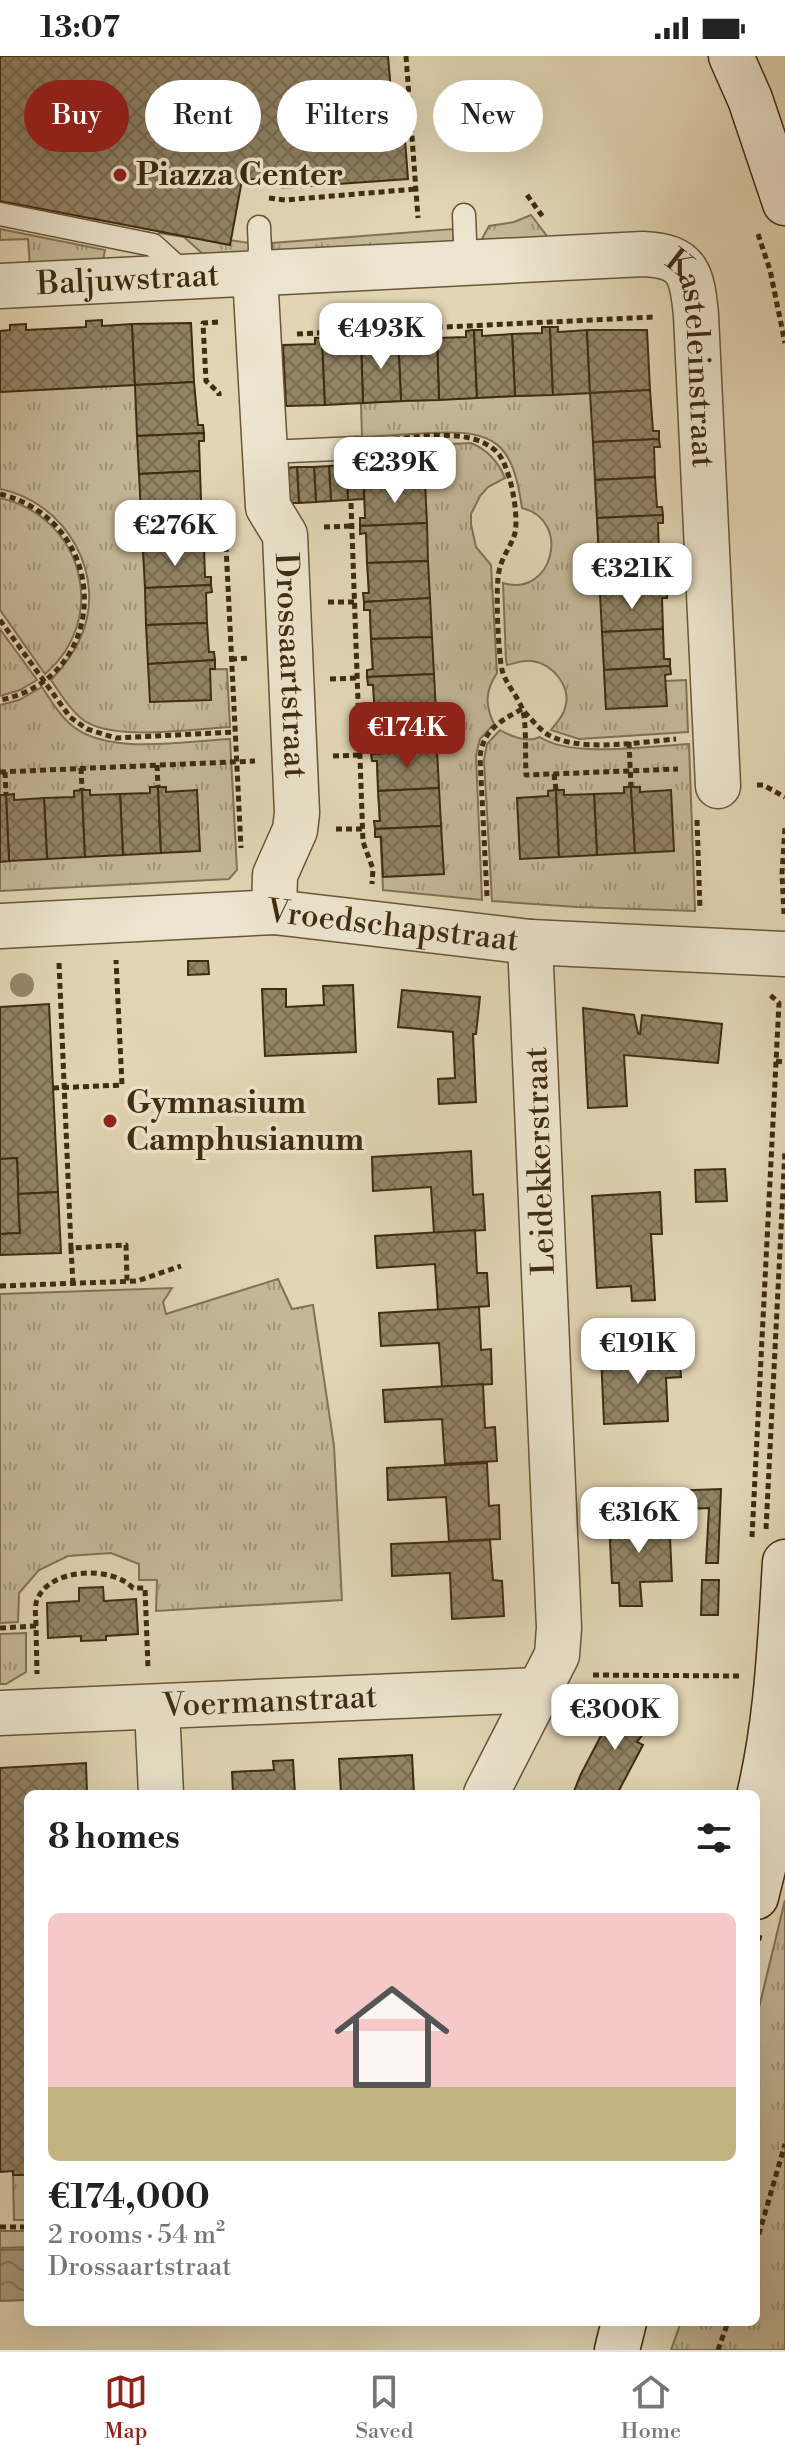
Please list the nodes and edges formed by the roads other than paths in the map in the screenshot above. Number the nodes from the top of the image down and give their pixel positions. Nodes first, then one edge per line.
1 (731, 56) edge
2 (785, 203) edge
3 (0, 214) edge
4 (464, 215) dead end
5 (259, 227) dead end
6 (466, 264) junction
7 (255, 275) junction
8 (189, 278) junction
9 (0, 286) edge
10 (358, 448) road end
11 (267, 452) junction
12 (707, 787) road end
13 (274, 912) junction
14 (0, 926) edge
15 (530, 942) junction
16 (776, 944) edge
17 (767, 1548) edge
18 (543, 1682) junction
19 (157, 1708) junction
20 (19, 1712) edge
21 (785, 1780) edge
22 (161, 1790) edge
23 (488, 1790) edge
24 (760, 1792) edge
25 (760, 1881) edge
26 (623, 2326) edge
27 (649, 2326) edge
28 (617, 2350) edge
29 (643, 2350) edge

1 - 2 street
3 - 8 lane
4 - 6 lane
5 - 7 lane
6 - 7 street, Kasteleinstraat
6 - 12 street, Kasteleinstraat
7 - 8 street, Baljuwstraat
7 - 11 street, Drossaartstraat
8 - 9 street, Baljuwstraat
10 - 11 lane
11 - 13 street, Drossaartstraat
13 - 14 street, Vroedschapstraat
13 - 15 street, Vroedschapstraat
15 - 16 street, Vroedschapstraat
15 - 18 street, Leidekkerstraat
17 - 24 street
18 - 19 street, Voermanstraat
18 - 23 street, Leidekkerstraat
19 - 20 street, Voermanstraat
19 - 22 street
21 - 25 street
26 - 28 street
27 - 29 street

